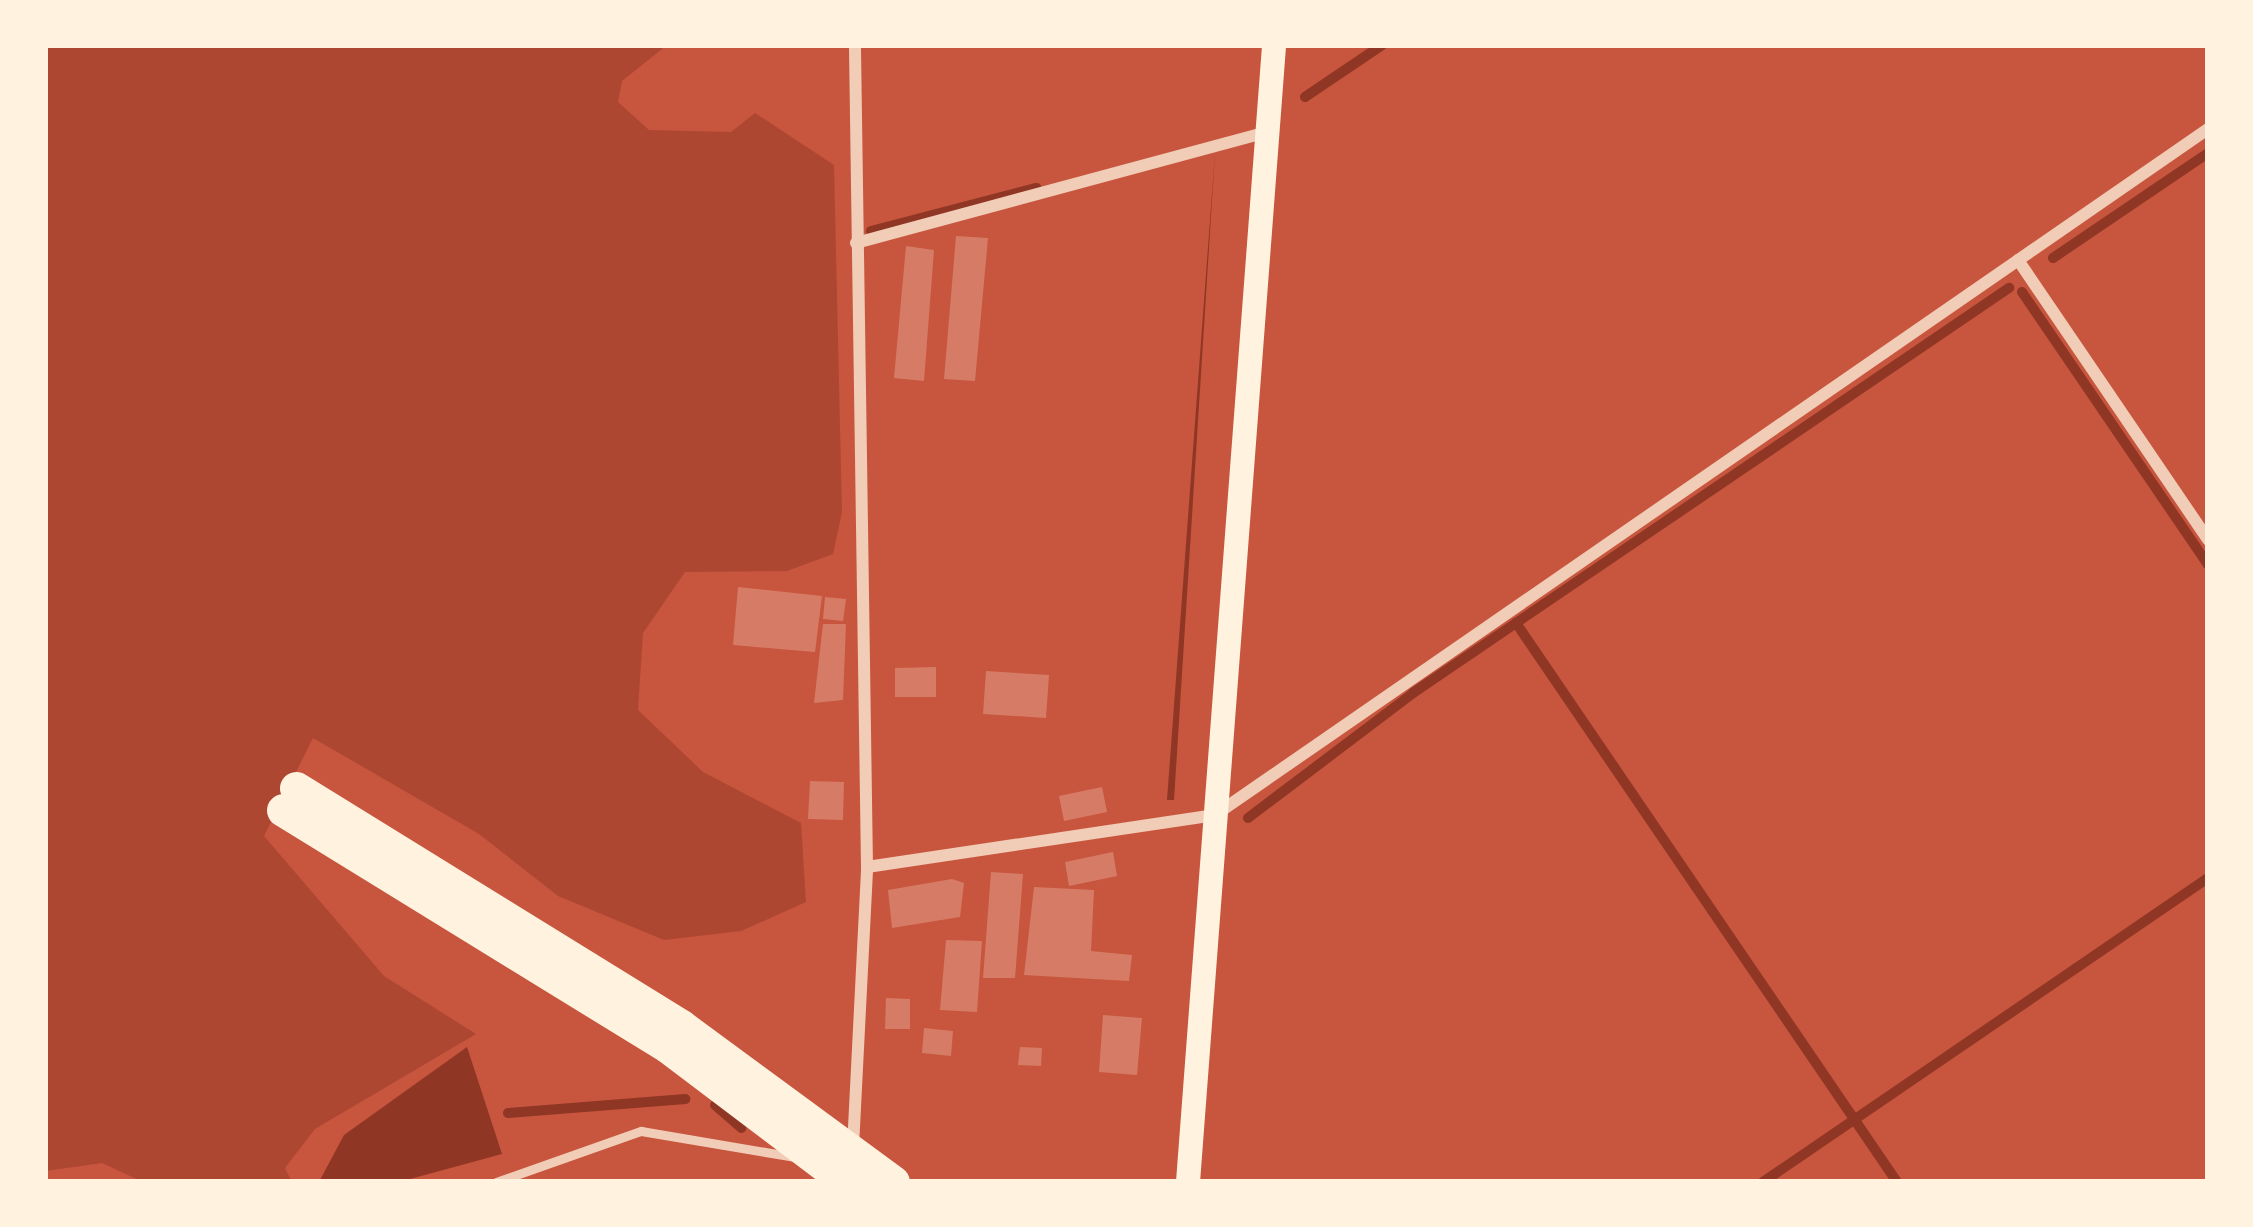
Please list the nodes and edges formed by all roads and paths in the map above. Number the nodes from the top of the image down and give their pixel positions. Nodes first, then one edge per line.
1 (855, 45) edge
2 (1274, 45) edge
3 (2208, 129) edge
4 (1267, 132) junction
5 (856, 243) junction
6 (2018, 260) junction
7 (2208, 540) edge
8 (290, 799) dead end
9 (1215, 814) junction
10 (867, 867) junction
11 (467, 904) junction
12 (850, 1178) edge
13 (496, 1182) edge
14 (892, 1182) edge
15 (1188, 1182) edge

1 - 5 street
2 - 4 main road
3 - 6 street
4 - 5 street
4 - 9 main road
5 - 10 street
6 - 7 street
6 - 9 street
8 - 11 highway
9 - 10 street
9 - 15 main road
10 - 12 street
11 - 12 highway
11 - 14 highway
12 - 13 lane

